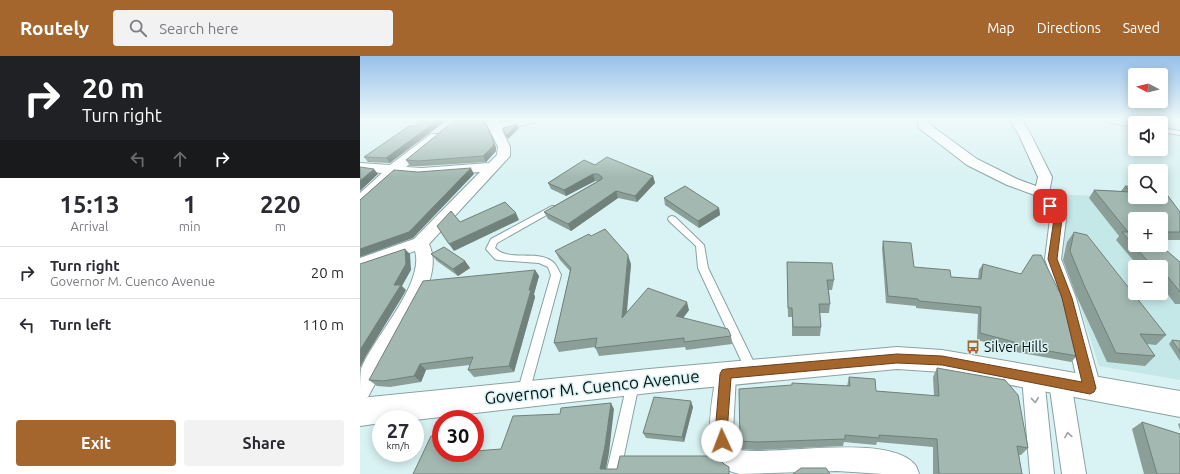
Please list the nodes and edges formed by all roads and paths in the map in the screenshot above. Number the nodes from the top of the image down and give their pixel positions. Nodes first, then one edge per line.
1 (433, 140) edge
2 (502, 140) edge
3 (942, 140) edge
4 (1028, 140) edge
5 (360, 167) edge
6 (492, 167) junction
7 (394, 170) junction
8 (1042, 193) junction
9 (360, 201) edge
10 (564, 203) edge
11 (672, 219) dead end
12 (420, 243) junction
13 (360, 264) edge
14 (752, 372) junction
15 (726, 374) junction
16 (1033, 377) junction
17 (1060, 382) junction
18 (633, 383) junction
19 (1090, 388) junction
20 (360, 390) edge
21 (522, 394) junction
22 (1180, 404) edge
23 (360, 412) edge
24 (612, 474) edge
25 (907, 474) edge
26 (1042, 474) edge
27 (1074, 474) edge

1 - 7 street
2 - 6 street
3 - 8 street
4 - 8 street
5 - 7 street
6 - 7 street
6 - 12 street
7 - 9 street
8 - 19 street
10 - 21 lane
11 - 14 lane
12 - 13 street
12 - 20 street
14 - 15 main road, Governor M. Cuenco Avenue
14 - 16 main road, Governor M. Cuenco Avenue
15 - 18 main road, Governor M. Cuenco Avenue
15 - 25 street
16 - 17 main road, Governor M. Cuenco Avenue
16 -> 26 street
17 - 19 main road, Governor M. Cuenco Avenue
27 -> 17 street
18 - 21 main road, Governor M. Cuenco Avenue
18 - 24 lane
19 - 22 main road, Governor M. Cuenco Avenue
21 - 23 main road, Governor M. Cuenco Avenue

